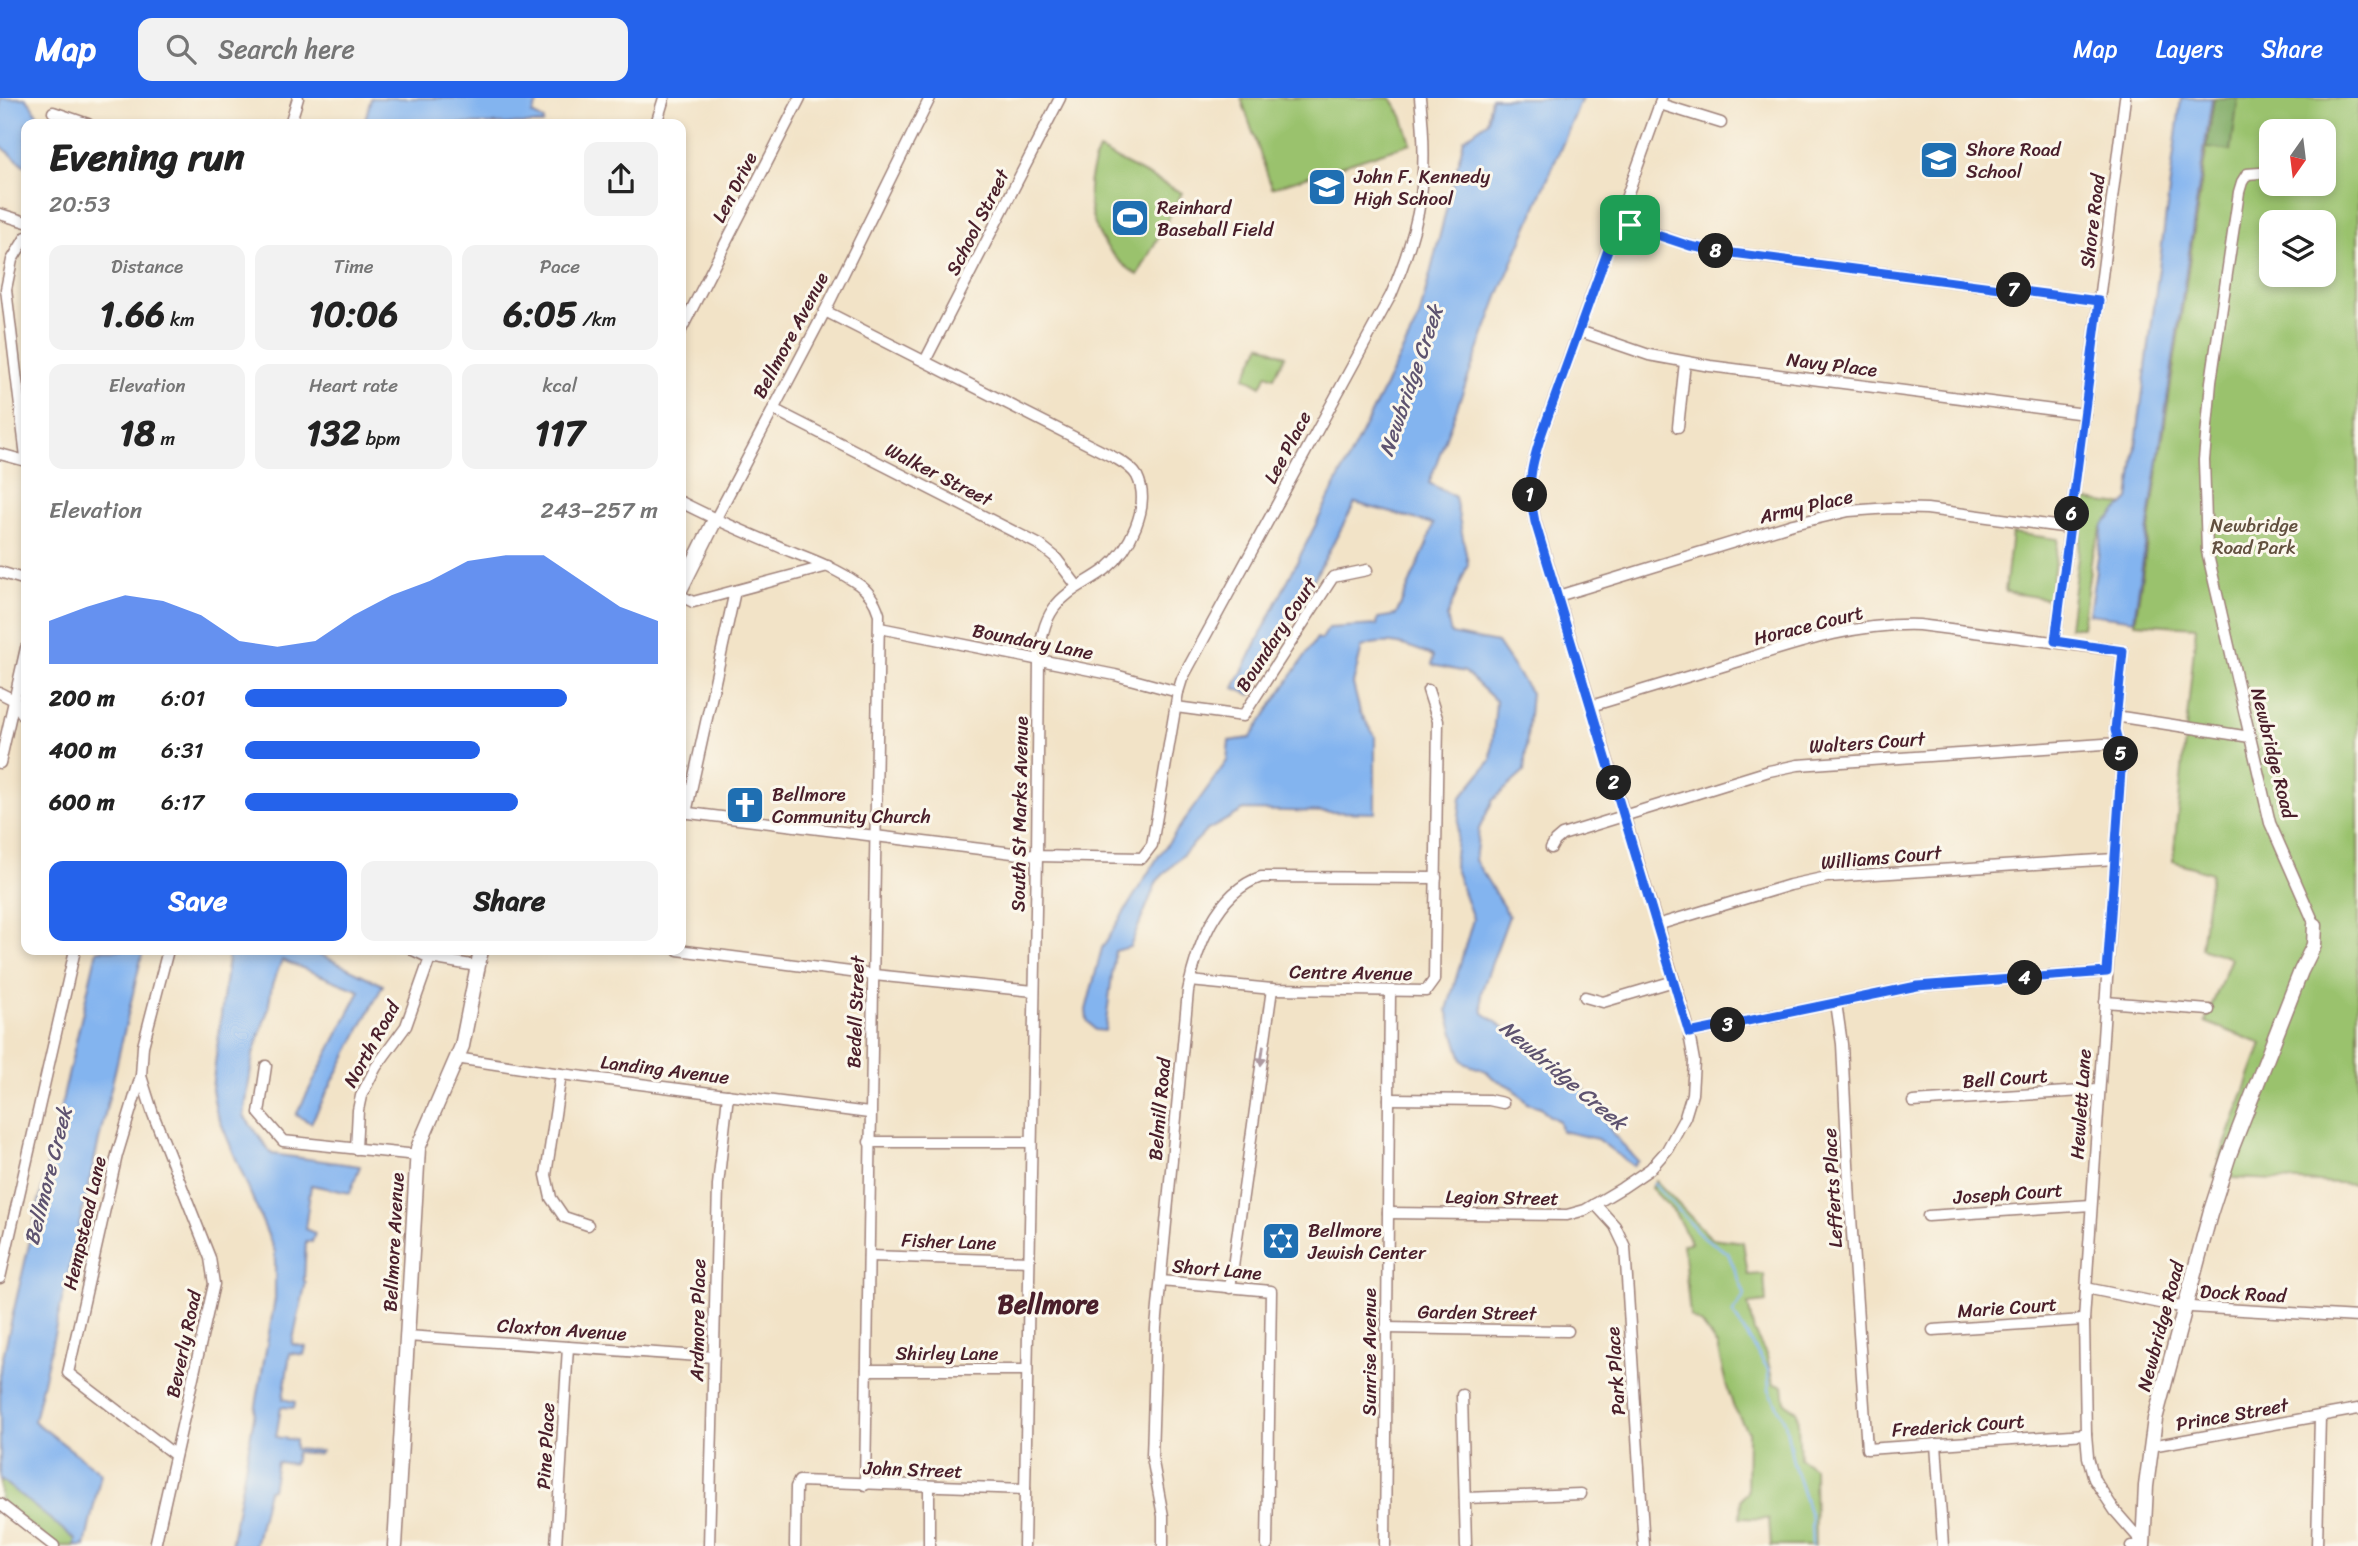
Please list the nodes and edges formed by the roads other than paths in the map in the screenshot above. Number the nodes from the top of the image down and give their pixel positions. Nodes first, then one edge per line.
1 (298, 98) edge
2 (664, 98) edge
3 (800, 98) edge
4 (930, 98) edge
5 (1060, 98) edge
6 (1420, 98) edge
7 (2125, 98) edge
8 (1661, 101) edge
9 (53, 112) dead end
10 (73, 119) edge
11 (292, 119) edge
12 (658, 119) edge
13 (1721, 123) dead end
14 (2259, 173) edge
15 (0, 214) edge
16 (21, 220) edge
17 (1618, 222) junction
18 (21, 243) edge
19 (2099, 301) junction
20 (825, 311) junction
21 (686, 320) edge
22 (1579, 331) junction
23 (0, 334) edge
24 (12, 337) junction
25 (925, 361) junction
26 (1685, 362) junction
27 (773, 409) junction
28 (2085, 414) junction
29 (21, 415) edge
30 (1678, 427) dead end
31 (0, 454) edge
32 (21, 458) edge
33 (686, 505) edge
34 (715, 520) junction
35 (2070, 528) junction
36 (828, 566) junction
37 (1367, 570) dead end
38 (0, 572) edge
39 (21, 578) edge
40 (686, 578) edge
41 (1077, 586) junction
42 (735, 591) junction
43 (1558, 596) junction
44 (686, 598) edge
45 (880, 628) junction
46 (2055, 641) junction
47 (2123, 651) joint
48 (1039, 659) junction
49 (21, 670) edge
50 (1428, 691) dead end
51 (1178, 692) junction
52 (0, 693) edge
53 (14, 700) junction
54 (1591, 706) junction
55 (1176, 707) junction
56 (21, 712) edge
57 (2115, 716) junction
58 (2250, 737) junction
59 (2118, 743) junction
60 (0, 763) edge
61 (686, 799) edge
62 (686, 812) edge
63 (1624, 816) junction
64 (876, 836) junction
65 (1551, 848) dead end
66 (1037, 856) junction
67 (2115, 859) junction
68 (1436, 878) junction
69 (2315, 925) joint
70 (1657, 926) junction
71 (686, 951) edge
72 (74, 955) edge
73 (167, 955) edge
74 (425, 955) edge
75 (480, 955) edge
76 (430, 957) junction
77 (477, 967) junction
78 (2107, 972) junction
79 (874, 975) junction
80 (1190, 981) junction
81 (1674, 981) junction
82 (1272, 989) junction
83 (1034, 991) junction
84 (1390, 991) junction
85 (1585, 997) dead end
86 (2105, 1002) junction
87 (1836, 1003) junction
88 (2209, 1010) dead end
89 (1689, 1033) junction
90 (456, 1058) junction
91 (266, 1066) dead end
92 (561, 1074) junction
93 (141, 1076) junction
94 (2098, 1090) junction
95 (729, 1095) junction
96 (1389, 1099) junction
97 (1913, 1102) dead end
98 (1503, 1103) dead end
99 (869, 1113) junction
100 (869, 1142) junction
101 (1031, 1142) junction
102 (356, 1149) junction
103 (417, 1155) junction
104 (1595, 1204) junction
105 (2091, 1205) junction
106 (1388, 1213) junction
107 (1928, 1216) dead end
108 (588, 1225) dead end
109 (869, 1256) junction
110 (1029, 1261) junction
111 (0, 1278) edge
112 (1161, 1281) junction
113 (1230, 1288) junction
114 (2086, 1288) junction
115 (2185, 1307) junction
116 (2358, 1317) edge
117 (2084, 1320) junction
118 (1386, 1328) junction
119 (1933, 1330) dead end
120 (1568, 1331) dead end
121 (407, 1336) junction
122 (568, 1347) junction
123 (714, 1357) junction
124 (867, 1370) junction
125 (1027, 1370) junction
126 (1862, 1372) joint
127 (1462, 1395) dead end
128 (2358, 1409) edge
129 (2320, 1416) junction
130 (2086, 1434) junction
131 (1936, 1444) junction
132 (2151, 1446) junction
133 (175, 1455) junction
134 (865, 1485) junction
135 (929, 1488) junction
136 (1025, 1489) junction
137 (1581, 1494) dead end
138 (1465, 1498) junction
139 (0, 1504) edge
140 (2139, 1545) edge
141 (54, 1546) edge
142 (155, 1546) edge
143 (395, 1546) edge
144 (556, 1546) edge
145 (709, 1546) edge
146 (795, 1546) edge
147 (929, 1546) edge
148 (1024, 1546) edge
149 (1163, 1546) edge
150 (1267, 1546) edge
151 (1385, 1546) edge
152 (1466, 1546) edge
153 (1644, 1546) edge
154 (1943, 1546) edge
155 (2317, 1546) edge

1 - 11 street
2 - 12 street
3 - 21 street, Len Drive
4 - 20 street, Bellmore Avenue
5 - 25 street, School Street
6 - 51 street, Lee Place
7 - 19 street, Shore Road
8 - 13 street
8 - 17 street, Legion Street
9 - 10 street
14 - 58 street, Newbridge Road
15 - 16 street
17 - 19 street
17 - 22 street, Legion Street
18 - 24 street
19 - 28 street, Shore Road
20 - 25 street, South St Marks Avenue
20 - 27 street, Bellmore Avenue
22 - 26 street, Navy Place
22 - 43 street, Legion Street
23 - 24 street
24 - 29 street
25 - 41 street, South St Marks Avenue
26 - 28 street, Navy Place
26 - 30 street
27 - 34 street, Bellmore Avenue
27 - 41 street, Walker Street
28 - 35 street, Shore Road
31 - 32 street
33 - 34 street, Bedell Street
34 - 36 street, Bedell Street
34 - 40 street, Bellmore Avenue
35 - 43 street, Army Place
35 - 46 street, Shore Road
36 - 42 street
36 - 45 street, Bedell Street
37 - 55 street, Boundary Court
38 - 39 street
41 - 48 street, South St Marks Avenue
42 - 44 street
42 - 61 street
43 - 54 street, Legion Street
45 - 48 street, Boundary Lane
45 - 64 street, Bedell Street
46 - 47 street, Horace Court
46 - 54 street, Horace Court
47 - 57 street, Hewlett Lane
48 - 51 street, Boundary Lane
48 - 66 street, South St Marks Avenue
49 - 53 street
50 - 68 street, Centre Avenue
51 - 55 street, Lee Place
52 - 53 street
53 - 56 street
53 - 60 street
54 - 63 street, Legion Street
55 - 66 street, Lee Place
57 - 58 street
57 - 59 street, Hewlett Lane
58 - 69 street, Newbridge Road
59 - 63 street, Walters Court
59 - 67 street, Hewlett Lane
62 - 64 street
63 - 65 street, Walters Court
63 - 70 street, Legion Street
64 - 66 street
64 - 79 street, Bedell Street
66 - 83 street, South St Marks Avenue
67 - 70 street, Williams Court
67 - 78 street, Hewlett Lane
68 - 80 street, Belmill Road
68 - 84 street, Centre Avenue
69 - 115 street, Newbridge Road
70 - 81 street, Legion Street
71 - 79 street
72 - 111 street
73 - 93 street, Hempstead Lane
74 - 76 street
75 - 77 street, Bellmore Avenue
76 - 77 street
76 - 102 street, North Road
77 - 90 street, Bellmore Avenue
78 - 86 street, Hewlett Lane
78 - 87 street
79 - 83 street
79 - 99 street, Bedell Street
80 - 82 street
80 - 112 street, Belmill Road
81 - 85 street
81 - 89 street, Legion Street
82 - 84 street, Centre Avenue
82 -> 113 street, Centre Avenue
83 - 101 street, South St Marks Avenue
84 - 96 street, Sunrise Avenue
86 - 88 street
86 - 94 street, Hewlett Lane
87 - 89 street
87 - 126 street, Lefferts Place
89 - 104 street, Legion Street
90 - 92 street, Landing Avenue
90 - 103 street, Bellmore Avenue
91 - 102 street
92 - 95 street, Landing Avenue
92 - 108 street
93 - 133 street, Beverly Road
93 - 133 street, Hempstead Lane
94 - 97 street, Bell Court
94 - 105 street, Hewlett Lane
95 - 99 street, Landing Avenue
95 - 123 street, Ardmore Place
96 - 98 street
96 - 106 street, Sunrise Avenue
99 - 100 street, Bedell Street
100 - 101 street
100 - 109 street, Bedell Street
101 - 110 street, South St Marks Avenue
102 - 103 street
103 - 121 street, Bellmore Avenue
104 - 106 street, Legion Street
104 - 153 street, Park Place
105 - 107 street, Joseph Court
105 - 114 street, Hewlett Lane
106 - 118 street, Sunrise Avenue
109 - 110 street, Fisher Lane
109 - 124 street, Bedell Street
110 - 125 street, South St Marks Avenue
112 - 113 street, Short Lane
112 - 149 street, Belmill Road
113 - 150 street, Short Lane
114 - 115 street, Dock Road
114 - 117 street, Hewlett Lane
115 - 116 street, Dock Road
115 - 132 street, Newbridge Road
117 - 119 street, Marie Court
117 - 130 street, Hewlett Lane
118 - 120 street, Garden Street
118 - 151 street, Sunrise Avenue
121 - 122 street, Claxton Avenue
121 - 143 street, Bellmore Avenue
122 - 123 street, Claxton Avenue
122 - 144 street, Pine Place
123 - 145 street, Ardmore Place
124 - 125 street, Shirley Lane
124 - 134 street, Bedell Street
125 - 136 street, South St Marks Avenue
126 - 131 street, Frederick Court
127 - 138 street
128 - 129 street, Prince Street
129 - 132 street, Prince Street
129 - 155 street
130 - 131 street, Frederick Court
130 - 140 street, Hewlett Lane
131 - 154 street
132 - 140 street, Newbridge Road
133 - 142 street, Beverly Road
134 - 135 street, John Street
134 - 146 street, John Street
135 - 136 street, John Street
135 - 147 street
136 - 148 street, South St Marks Avenue
137 - 138 street
138 - 152 street
139 - 141 street

